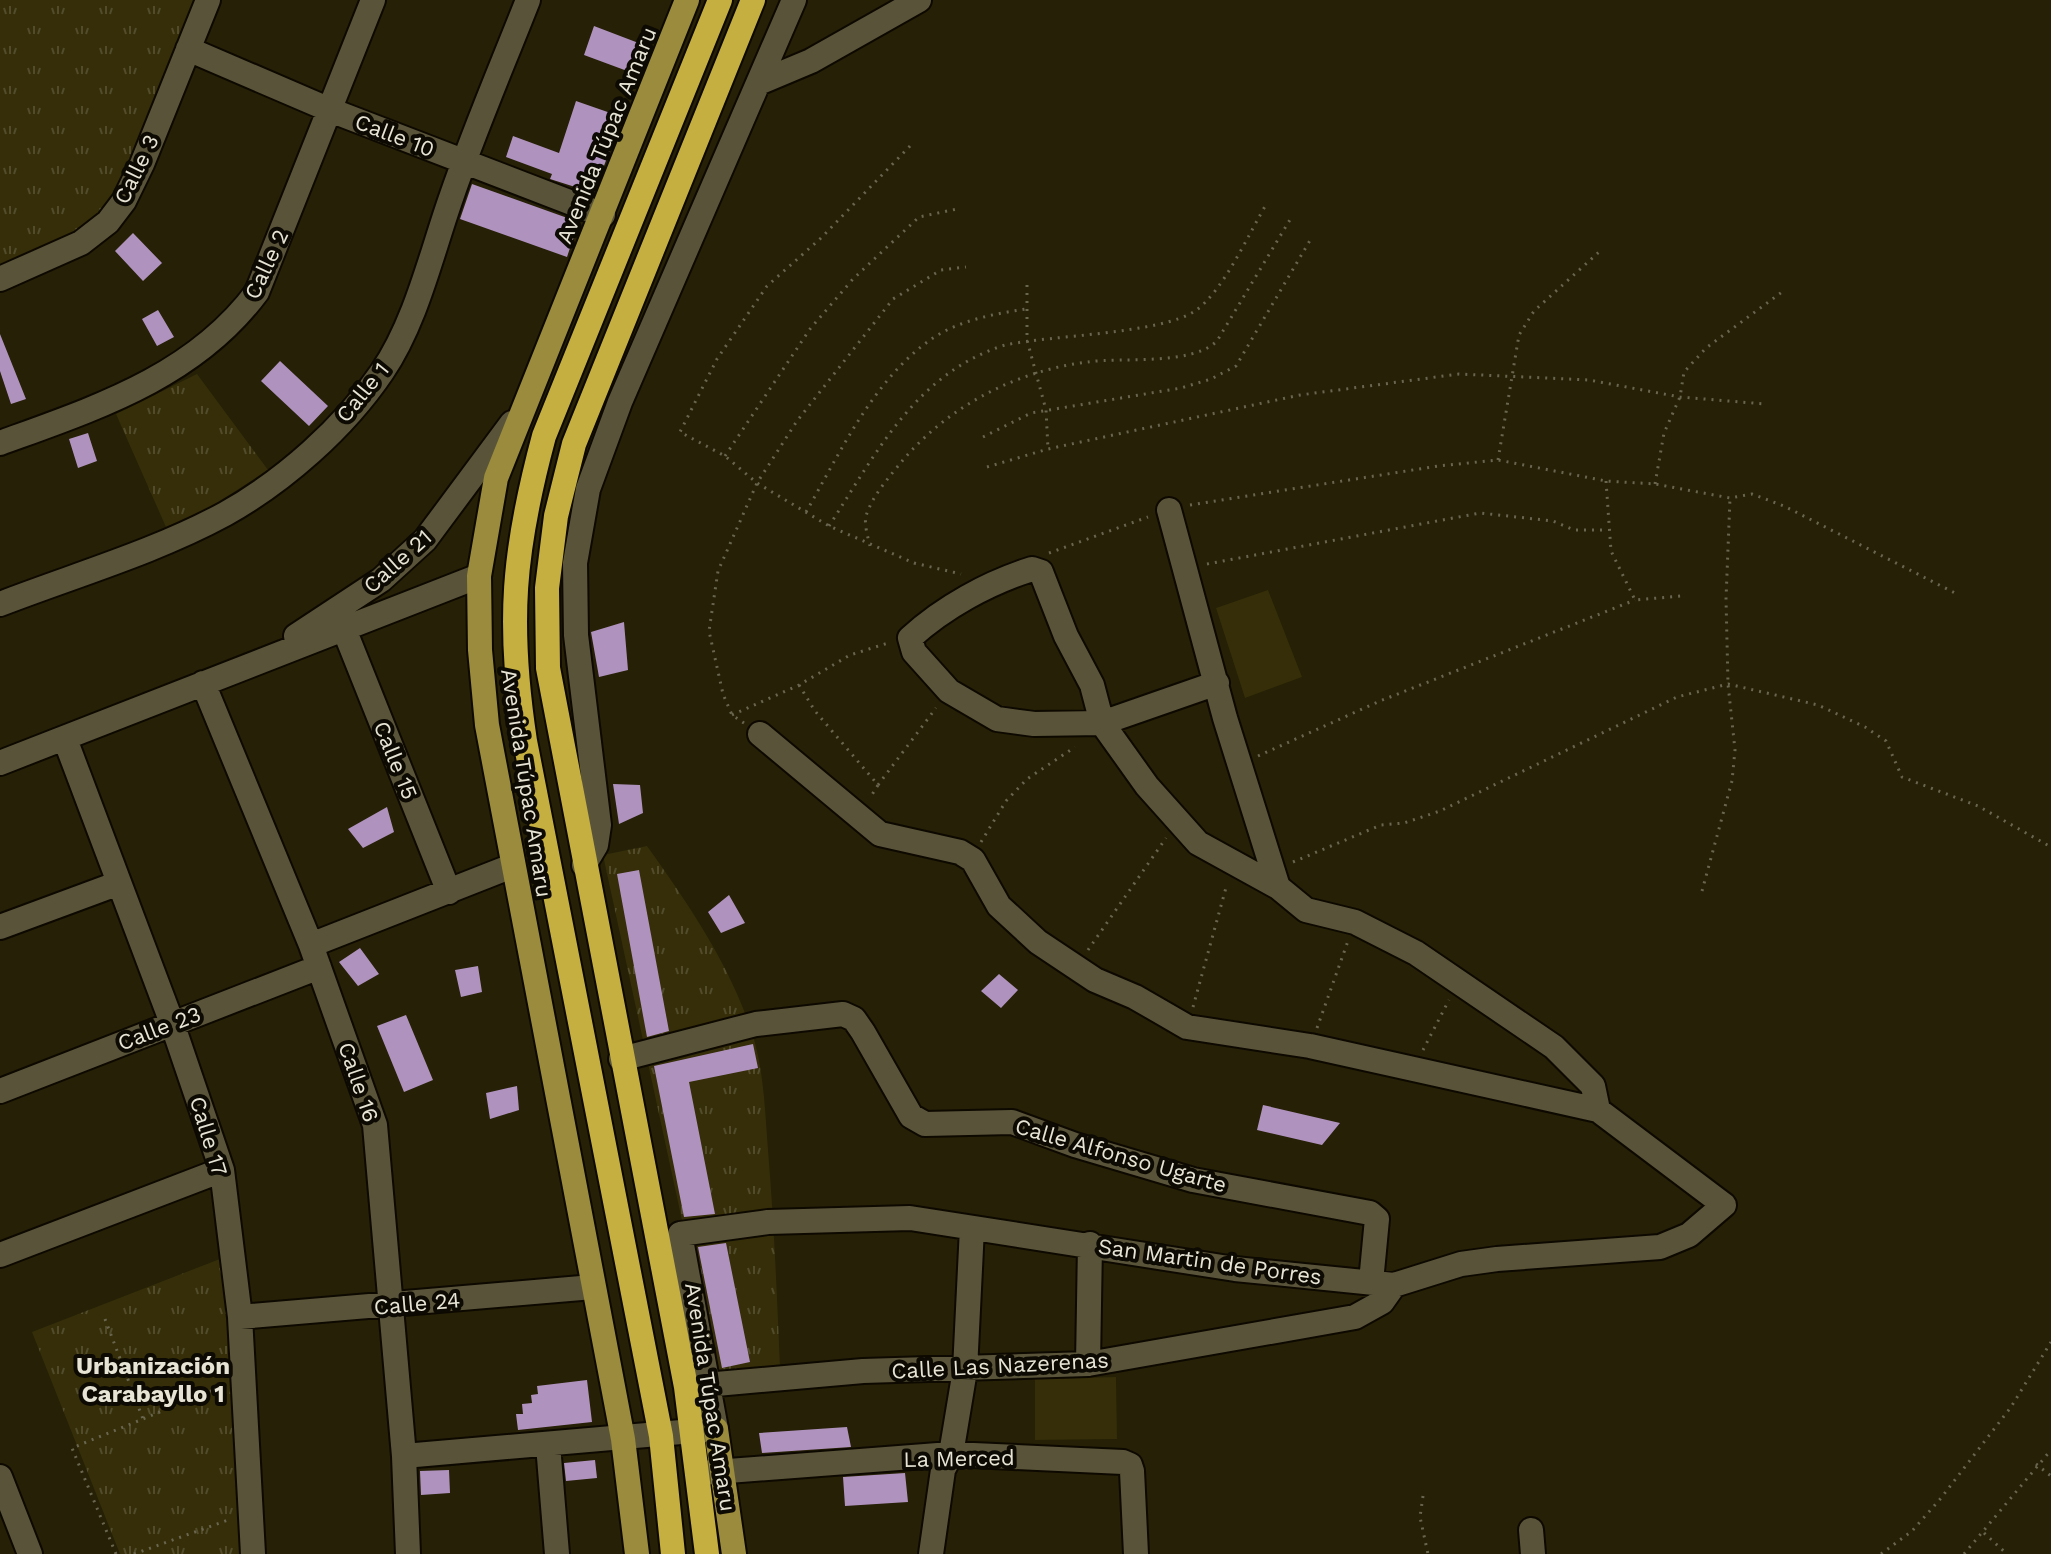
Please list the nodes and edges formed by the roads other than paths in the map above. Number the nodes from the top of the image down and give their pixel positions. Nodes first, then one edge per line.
1 (208, 0) edge
2 (373, 0) edge
3 (528, 0) edge
4 (687, 0) edge
5 (720, 0) edge
6 (753, 0) edge
7 (794, 0) edge
8 (919, 0) edge
9 (776, 43) junction
10 (188, 49) junction
11 (811, 61) junction
12 (761, 82) junction
13 (330, 110) junction
14 (464, 161) junction
15 (603, 215) junction
16 (0, 279) edge
17 (520, 411) junction
18 (0, 443) edge
19 (1169, 510) road end
20 (479, 576) junction
21 (0, 604) edge
22 (344, 629) junction
23 (237, 670) junction
24 (203, 683) junction
25 (1217, 683) junction
26 (1102, 723) junction
27 (760, 734) road end
28 (65, 739) junction
29 (0, 763) edge
30 (584, 865) junction
31 (512, 866) junction
32 (1275, 880) junction
33 (119, 883) junction
34 (449, 892) junction
35 (0, 927) edge
36 (315, 956) junction
37 (172, 1023) junction
38 (621, 1059) junction
39 (0, 1091) edge
40 (1598, 1110) junction
41 (222, 1170) junction
42 (972, 1228) junction
43 (1090, 1244) junction
44 (0, 1255) edge
45 (1383, 1283) junction
46 (593, 1287) junction
47 (390, 1305) junction
48 (240, 1317) junction
49 (1088, 1364) junction
50 (965, 1370) junction
51 (697, 1386) junction
52 (705, 1431) junction
53 (661, 1436) junction
54 (623, 1439) junction
55 (548, 1445) junction
56 (951, 1454) junction
57 (404, 1456) junction
58 (711, 1472) junction
59 (0, 1477) edge
60 (30, 1554) edge
61 (253, 1554) edge
62 (408, 1554) edge
63 (557, 1554) edge
64 (637, 1554) edge
65 (673, 1554) edge
66 (707, 1554) edge
67 (734, 1554) edge
68 (931, 1554) edge
69 (1136, 1554) edge

1 - 10 street, Calle 3
2 - 13 street, Calle 2
3 - 14 street, Calle 1
4 - 15 main road, Avenida Túpac Amaru
5 - 53 highway, Avenida Túpac Amaru
6 - 30 highway, Avenida Túpac Amaru
7 - 9 street
8 - 11 street
9 - 11 street
9 - 12 street
10 - 13 street, Calle 10
10 - 16 street, Calle 3
11 - 12 street
12 - 30 street
13 - 14 street, Calle 10
13 - 18 street, Calle 2
14 - 15 street, Calle 10
14 - 21 street, Calle 1
15 - 17 main road, Avenida Túpac Amaru
17 - 20 main road, Avenida Túpac Amaru
17 - 23 street, Calle 21
19 - 25 street
20 - 22 street, Calle 21
20 - 31 main road, Avenida Túpac Amaru
22 - 23 street, Calle 21
22 - 34 street, Calle 15
23 - 24 street, Calle 21
24 - 28 street, Calle 21
24 - 36 street, Calle 16
25 - 26 street
25 - 32 street
26 - 26 street
26 - 32 street
27 - 40 street
28 - 29 street, Calle 21
28 - 33 street, Calle 17
30 - 38 highway, Avenida Túpac Amaru
31 - 34 street, Calle 23
31 - 46 main road, Avenida Túpac Amaru
32 - 40 street
33 - 35 street
33 - 37 street, Calle 17
34 - 36 street, Calle 23
36 - 37 street, Calle 23
36 - 47 street, Calle 16
37 - 39 street, Calle 23
37 - 41 street, Calle 17
38 - 45 street, Calle Alfonso Ugarte
38 - 51 highway, Avenida Túpac Amaru
40 - 45 street, San Martin de Porres
41 - 44 street
41 - 48 street, Calle 17
42 - 43 street, San Martin de Porres
42 - 50 street
42 - 51 street, San Martin de Porres
43 - 45 street, San Martin de Porres
43 - 49 street
45 - 49 street, Calle Las Nazerenas
46 - 47 street, Calle 24
46 - 54 main road, Avenida Túpac Amaru
47 - 48 street, Calle 24
47 - 57 street, Calle 16
48 - 61 street, Calle 17
49 - 50 street, Calle Las Nazerenas
50 - 51 street, Calle Las Nazerenas
50 - 56 street
51 - 52 highway, Avenida Túpac Amaru
52 - 53 street
52 - 58 highway, Avenida Túpac Amaru
53 - 54 street
53 - 65 highway, Avenida Túpac Amaru
54 - 55 street
54 - 64 main road, Avenida Túpac Amaru
55 - 57 street
55 - 63 street
56 - 58 street, La Merced
56 - 68 street
56 - 69 street, La Merced
57 - 62 street, Calle 16
58 - 66 highway, Avenida Túpac Amaru
58 - 67 main road
59 - 60 street

